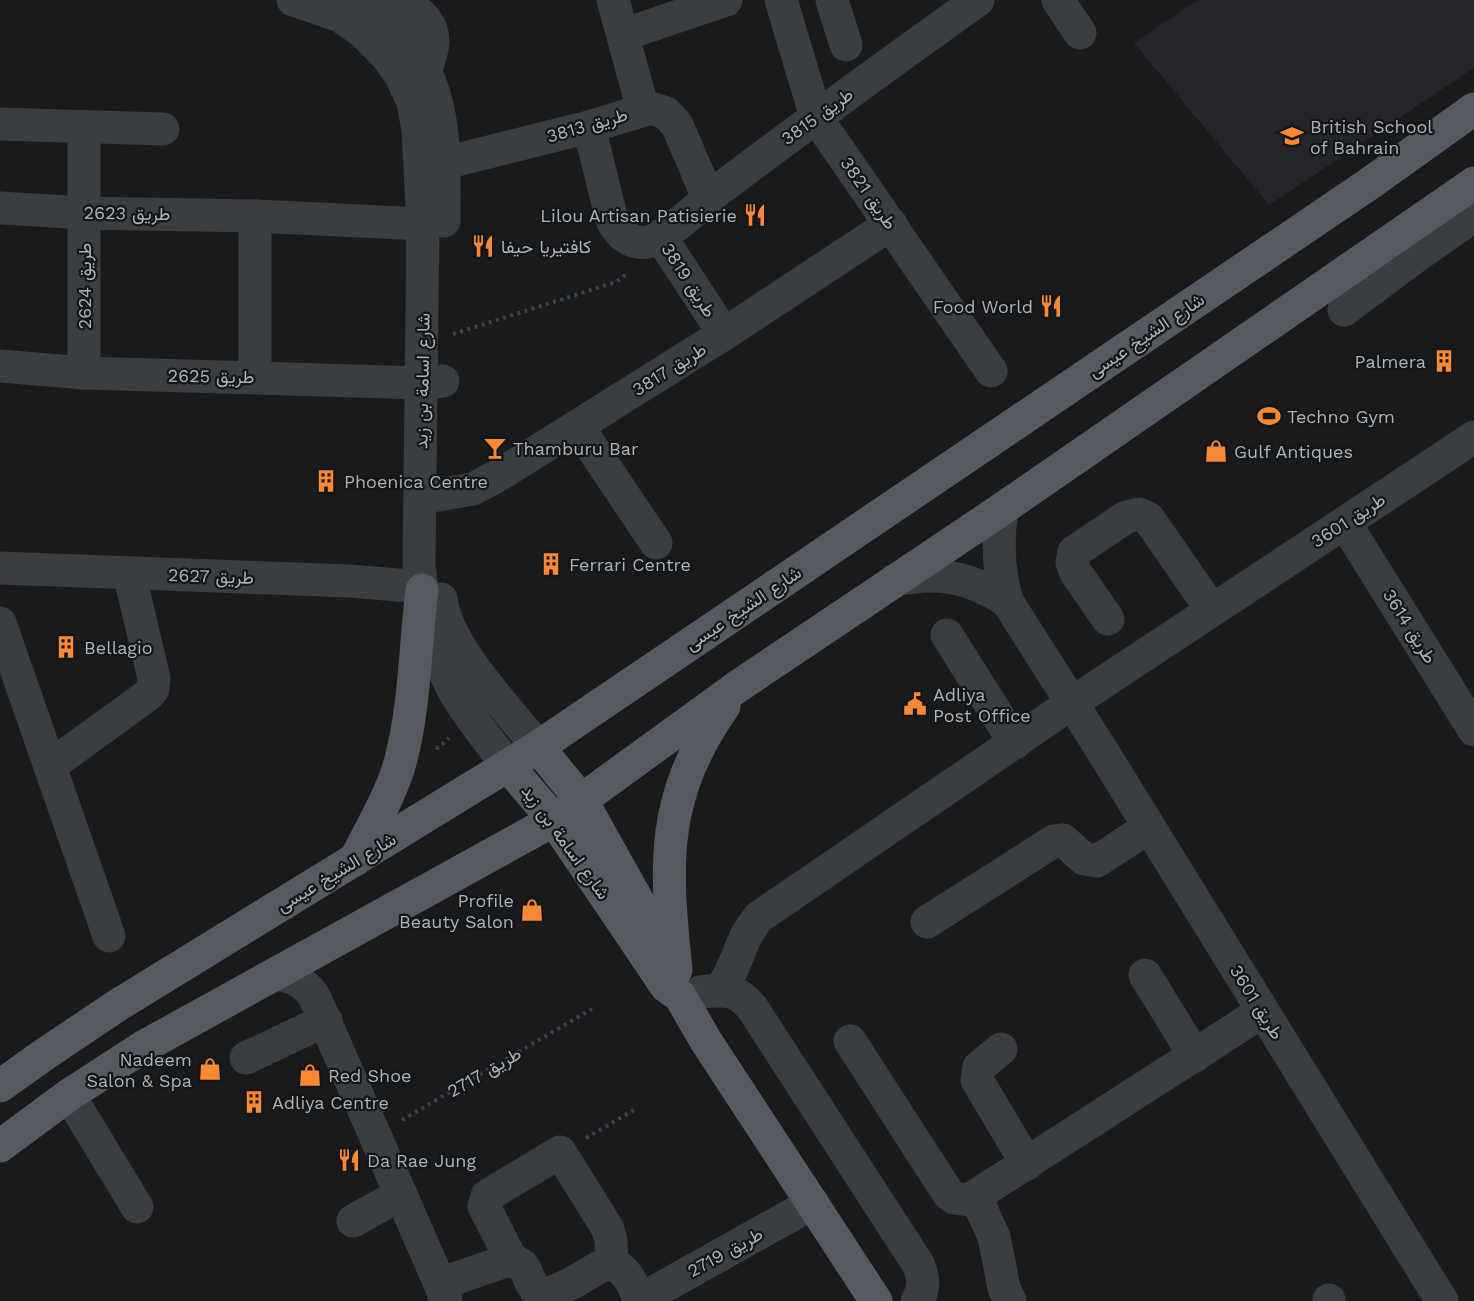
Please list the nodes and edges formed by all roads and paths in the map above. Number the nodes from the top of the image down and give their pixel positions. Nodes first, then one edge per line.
1 (358, 0) edge
2 (613, 0) edge
3 (726, 0) edge
4 (781, 0) edge
5 (832, 0) edge
6 (978, 0) edge
7 (1058, 0) edge
8 (312, 3) edge
9 (419, 7) edge
10 (1080, 33) dead end
11 (623, 35) junction
12 (846, 45) dead end
13 (425, 70) junction
14 (1474, 109) edge
15 (642, 110) junction
16 (816, 117) junction
17 (0, 124) edge
18 (589, 127) junction
19 (84, 128) junction
20 (163, 129) dead end
21 (433, 172) junction
22 (1474, 183) edge
23 (708, 197) junction
24 (0, 208) edge
25 (84, 213) junction
26 (255, 216) junction
27 (1474, 216) edge
28 (423, 224) junction
29 (891, 224) junction
30 (654, 239) junction
31 (1344, 310) dead end
32 (724, 334) junction
33 (444, 337) junction
34 (0, 366) edge
35 (991, 371) dead end
36 (84, 373) junction
37 (255, 377) junction
38 (433, 382) junction
39 (578, 426) junction
40 (1474, 437) edge
41 (430, 497) junction
42 (1002, 509) junction
43 (1345, 523) junction
44 (656, 543) dead end
45 (0, 568) edge
46 (129, 573) junction
47 (895, 580) junction
48 (421, 588) junction
49 (1007, 601) junction
50 (1212, 610) junction
51 (1108, 620) dead end
52 (0, 623) edge
53 (947, 635) dead end
54 (737, 687) junction
55 (1072, 703) junction
56 (1474, 730) edge
57 (1015, 743) junction
58 (538, 747) junction
59 (50, 766) junction
60 (508, 766) junction
61 (582, 801) junction
62 (554, 820) junction
63 (1149, 827) junction
64 (355, 860) junction
65 (927, 922) dead end
66 (110, 936) dead end
67 (276, 975) junction
68 (1144, 975) dead end
69 (678, 983) junction
70 (720, 990) junction
71 (592, 1009) dead end
72 (1263, 1011) junction
73 (326, 1020) junction
74 (850, 1041) dead end
75 (1001, 1049) dead end
76 (1195, 1056) junction
77 (246, 1058) dead end
78 (0, 1086) edge
79 (69, 1095) junction
80 (634, 1110) dead end
81 (376, 1136) junction
82 (0, 1146) edge
83 (560, 1152) junction
84 (1027, 1164) junction
85 (401, 1194) junction
86 (976, 1197) junction
87 (813, 1203) junction
88 (137, 1207) dead end
89 (353, 1221) dead end
90 (512, 1261) junction
91 (612, 1264) junction
92 (443, 1292) edge
93 (524, 1295) edge
94 (639, 1300) edge
95 (876, 1301) edge
96 (917, 1301) edge
97 (1010, 1301) edge
98 (1442, 1301) edge

1 - 13 street, شارع اسامة بن زيد
2 - 11 street
3 - 11 street
4 - 16 street, طريق 3821
5 - 12 street
6 - 16 street, طريق 3815
7 - 10 street
8 - 21 street, شارع اسامة بن زيد
9 - 13 street
11 - 15 street
13 - 21 street, شارع اسامة بن زيد
14 - 58 main road, شارع الشيخ عيسى
15 - 18 street, طريق 3813
15 - 23 street, طريق 3813
16 - 23 street, طريق 3815
16 - 29 street, طريق 3821
17 - 19 street
18 - 21 street, طريق 3813
18 - 30 street, طريق 3819
19 - 20 street
19 - 25 street, طريق 2624
21 - 28 street, شارع اسامة بن زيد
21 - 33 street, شارع اسامة بن زيد
22 - 42 main road
23 - 30 street, طريق 3815
24 - 25 street, طريق 2623
25 - 26 street, طريق 2623
25 - 36 street, طريق 2624
26 - 28 street, طريق 2623
26 - 37 street
27 - 31 street
28 - 38 street, شارع اسامة بن زيد
29 - 32 street, طريق 3817
29 - 35 street, طريق 3821
30 - 32 street, طريق 3819
30 - 33 path
32 - 39 street, طريق 3817
33 - 38 street, شارع اسامة بن زيد
34 - 36 street, طريق 2625
36 - 37 street, طريق 2625
37 - 38 street, طريق 2625
38 - 41 street, شارع اسامة بن زيد
39 - 41 street, طريق 3817
39 - 44 street
40 - 43 street, طريق 3601
41 - 48 street, شارع اسامة بن زيد
41 - 58 street, شارع اسامة بن زيد
42 - 47 main road
42 - 49 street, طريق 3601
43 - 50 street, طريق 3601
43 - 56 street, طريق 3614
45 - 46 street, طريق 2627
46 - 48 street, طريق 2627
46 - 59 street
47 - 49 street
47 - 54 main road
48 - 60 street, شارع اسامة بن زيد
48 - 64 main road
49 - 55 street, طريق 3601
50 - 51 street
50 - 55 street, طريق 3601
52 - 59 street
53 - 57 street
54 - 61 main road
54 - 69 main road
55 - 57 street, طريق 3601
55 - 63 street, طريق 3601
57 - 70 street, طريق 3601
58 - 60 main road, شارع الشيخ عيسى
58 - 61 main road, شارع اسامة بن زيد
59 - 66 street
60 - 62 main road, شارع اسامة بن زيد
60 - 64 main road, شارع الشيخ عيسى
61 - 62 main road
61 - 69 main road, شارع اسامة بن زيد
62 - 67 main road
62 - 69 main road, شارع اسامة بن زيد
63 - 65 street
63 - 72 street, طريق 3601
64 - 78 main road, شارع الشيخ عيسى
67 - 73 street
67 - 79 main road
68 - 76 street
69 - 70 street
69 - 87 main road, شارع اسامة بن زيد
70 - 96 street
71 - 81 path, طريق 2717
72 - 76 street
72 - 98 street, طريق 3601
73 - 77 street
73 - 81 street
74 - 86 street
75 - 84 street
76 - 84 street
79 - 82 main road
79 - 88 street
80 - 83 path
81 - 85 street
83 - 90 street
83 - 91 street
84 - 86 street
85 - 89 street
85 - 92 street
86 - 97 street
87 - 94 street, طريق 2719
87 - 95 main road, شارع اسامة بن زيد
90 - 92 street
90 - 93 street
91 - 93 street
91 - 94 street

